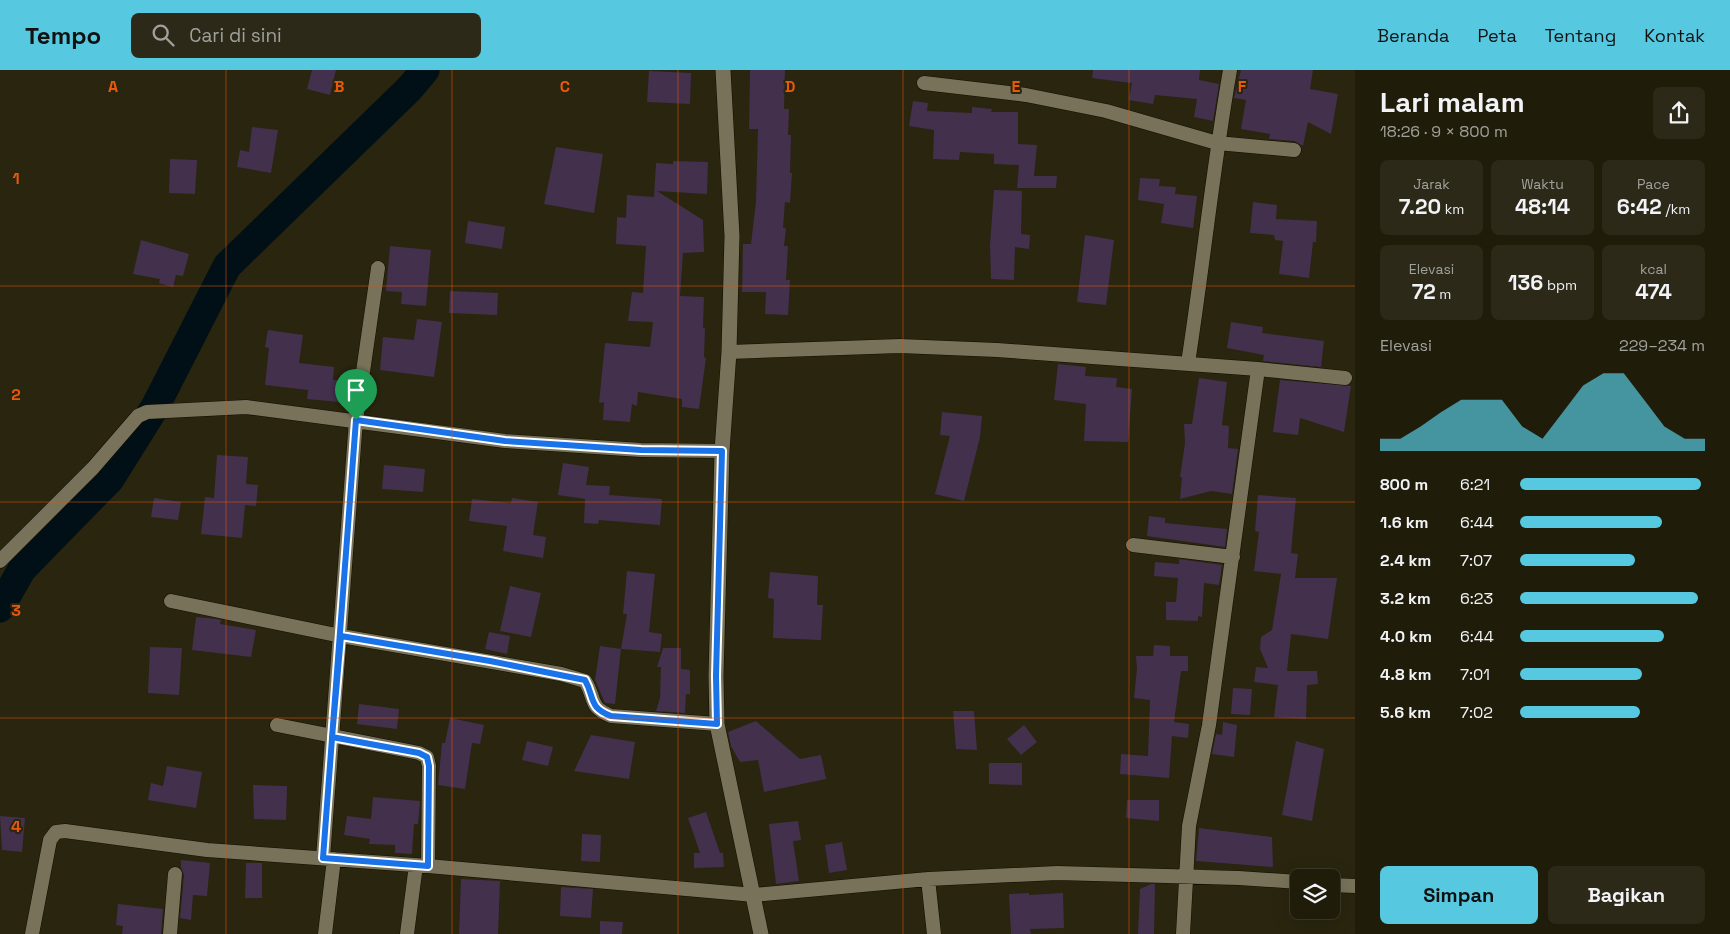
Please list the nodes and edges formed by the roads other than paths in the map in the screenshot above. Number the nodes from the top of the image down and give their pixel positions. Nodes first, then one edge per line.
1 (723, 70) edge
2 (1230, 70) edge
3 (924, 83) dead end
4 (1217, 143) junction
5 (1294, 150) dead end
6 (378, 268) dead end
7 (729, 352) junction
8 (1188, 363) junction
9 (1258, 369) junction
10 (1345, 378) dead end
11 (356, 420) junction
12 (722, 451) junction
13 (1133, 545) dead end
14 (1233, 557) junction
15 (0, 561) edge
16 (171, 602) dead end
17 (341, 636) junction
18 (717, 724) junction
19 (277, 725) dead end
20 (332, 737) junction
21 (329, 859) junction
22 (422, 865) junction
23 (175, 874) dead end
24 (1186, 877) junction
25 (928, 879) junction
26 (1290, 882) edge
27 (1340, 885) edge
28 (1355, 886) edge
29 (754, 895) junction
30 (32, 934) edge
31 (170, 934) edge
32 (325, 934) edge
33 (407, 934) edge
34 (761, 934) edge
35 (934, 934) edge
36 (1183, 934) edge

1 - 7 main road
2 - 4 street
3 - 4 street
4 - 5 street
4 - 8 street
6 - 11 street
7 - 8 street
7 - 12 main road
8 - 9 street
9 - 10 street
9 - 14 street
11 - 12 street
11 - 15 street
11 - 17 street
12 - 18 main road
13 - 14 street
14 - 24 street
16 - 17 street
17 - 18 street
17 - 20 street
18 - 29 main road
19 - 20 street
20 - 21 street
20 - 22 street
21 - 22 street
21 - 30 street
21 - 32 street
22 - 29 street
22 - 33 street
23 - 31 street
24 - 25 street
24 - 26 street
24 - 36 street
25 - 29 street
25 - 35 street
27 - 28 street
29 - 34 main road

